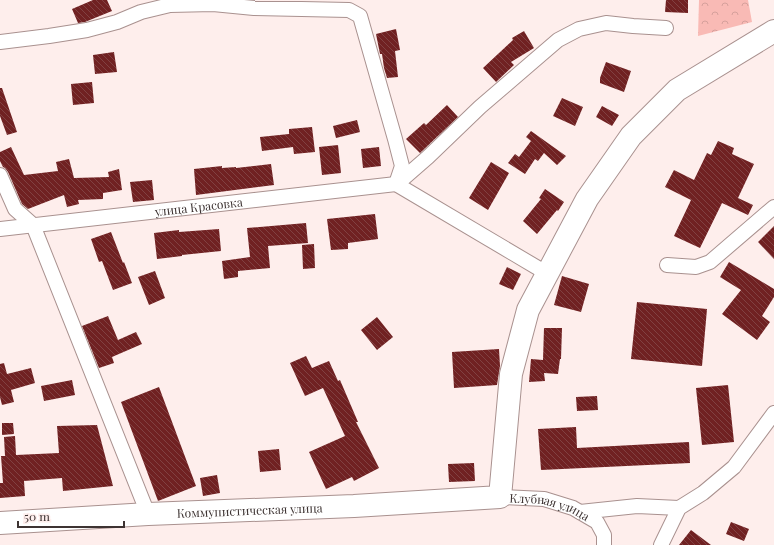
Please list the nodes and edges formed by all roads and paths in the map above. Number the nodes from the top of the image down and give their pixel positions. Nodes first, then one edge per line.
1 (666, 28) dead end
2 (774, 31) edge
3 (0, 42) edge
4 (0, 175) edge
5 (396, 184) junction
6 (774, 207) edge
7 (33, 225) junction
8 (0, 229) edge
9 (667, 265) dead end
10 (548, 274) junction
11 (774, 413) edge
12 (500, 497) junction
13 (679, 508) junction
14 (580, 512) junction
15 (148, 514) junction
16 (0, 523) edge
17 (604, 545) edge
18 (661, 545) edge

1 - 5 street
2 - 10 main road
3 - 5 street
4 - 7 street
5 - 7 street, улица Красовка
5 - 10 street
6 - 9 street
7 - 8 street, улица Красовка
7 - 15 street
10 - 12 main road
11 - 13 street
12 - 14 street, Клубная улица
12 - 15 main road, Коммунистическая улица
13 - 14 street
13 - 18 street
14 - 17 street, Клубная улица
15 - 16 main road, Коммунистическая улица

